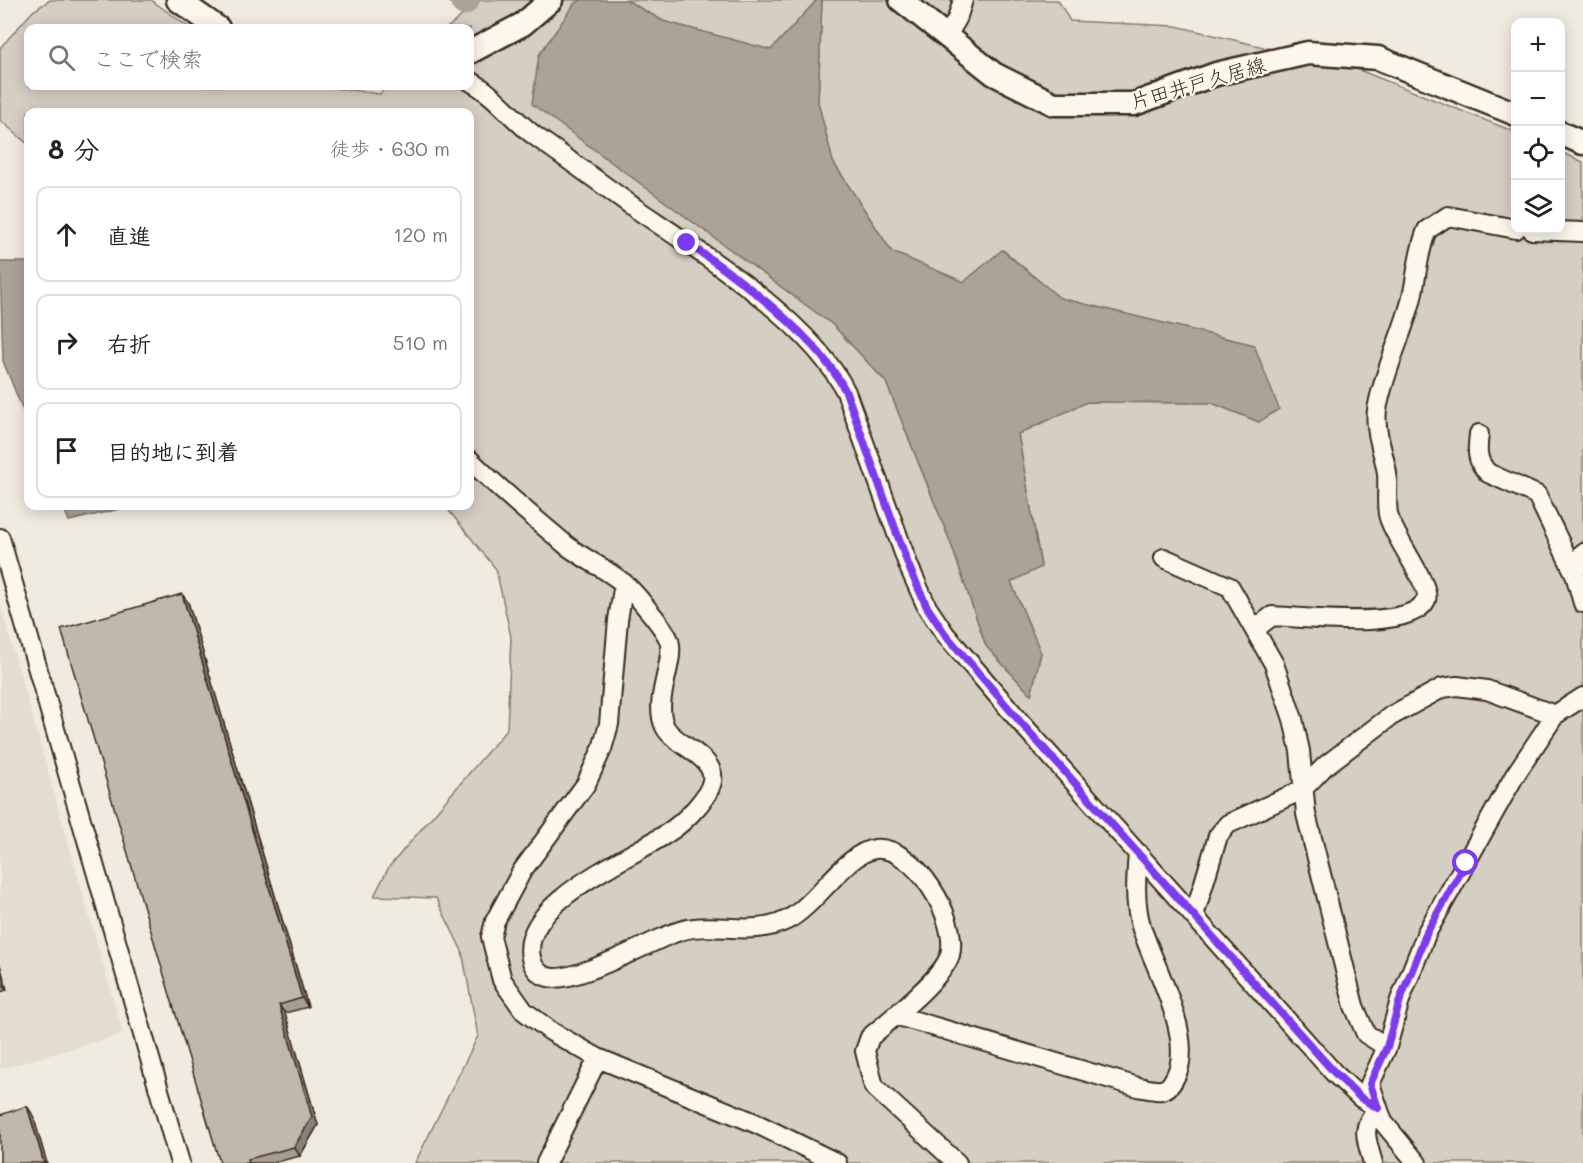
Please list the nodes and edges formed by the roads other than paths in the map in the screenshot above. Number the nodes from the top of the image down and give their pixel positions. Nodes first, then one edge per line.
1 (178, 0) edge
2 (551, 0) edge
3 (901, 0) edge
4 (963, 0) edge
5 (212, 24) edge
6 (946, 36) junction
7 (474, 50) edge
8 (474, 83) edge
9 (1511, 112) edge
10 (1565, 135) edge
11 (1583, 143) edge
12 (1511, 228) edge
13 (1565, 231) edge
14 (1583, 232) edge
15 (1479, 434) dead end
16 (474, 464) edge
17 (0, 538) edge
18 (1583, 553) edge
19 (1164, 558) dead end
20 (1575, 574) junction
21 (624, 584) junction
22 (1583, 603) edge
23 (1255, 629) junction
24 (1583, 697) edge
25 (1555, 715) junction
26 (1302, 790) junction
27 (1137, 853) junction
28 (1194, 916) junction
29 (895, 1015) junction
30 (1387, 1047) junction
31 (598, 1059) junction
32 (1378, 1108) junction
33 (180, 1163) edge
34 (546, 1163) edge
35 (837, 1163) edge
36 (957, 1163) edge
37 (1373, 1163) edge
38 (1417, 1163) edge

1 - 5 main road
2 - 7 main road
3 - 6 main road, 片田井戸久居線
4 - 6 street
6 - 9 main road, 片田井戸久居線
8 - 27 street
10 - 11 main road
12 - 23 street
13 - 14 street
15 - 20 street
16 - 21 street
17 - 33 street
18 - 20 street
19 - 23 street
20 - 22 street
21 - 29 street
21 - 31 street
23 - 26 street
24 - 25 street
25 - 26 street
25 - 30 street
26 - 28 street
26 - 30 street
27 - 28 street
27 - 29 street
28 - 32 street
29 - 36 street
30 - 32 street
31 - 34 street
31 - 35 street
32 - 37 street
32 - 38 street

